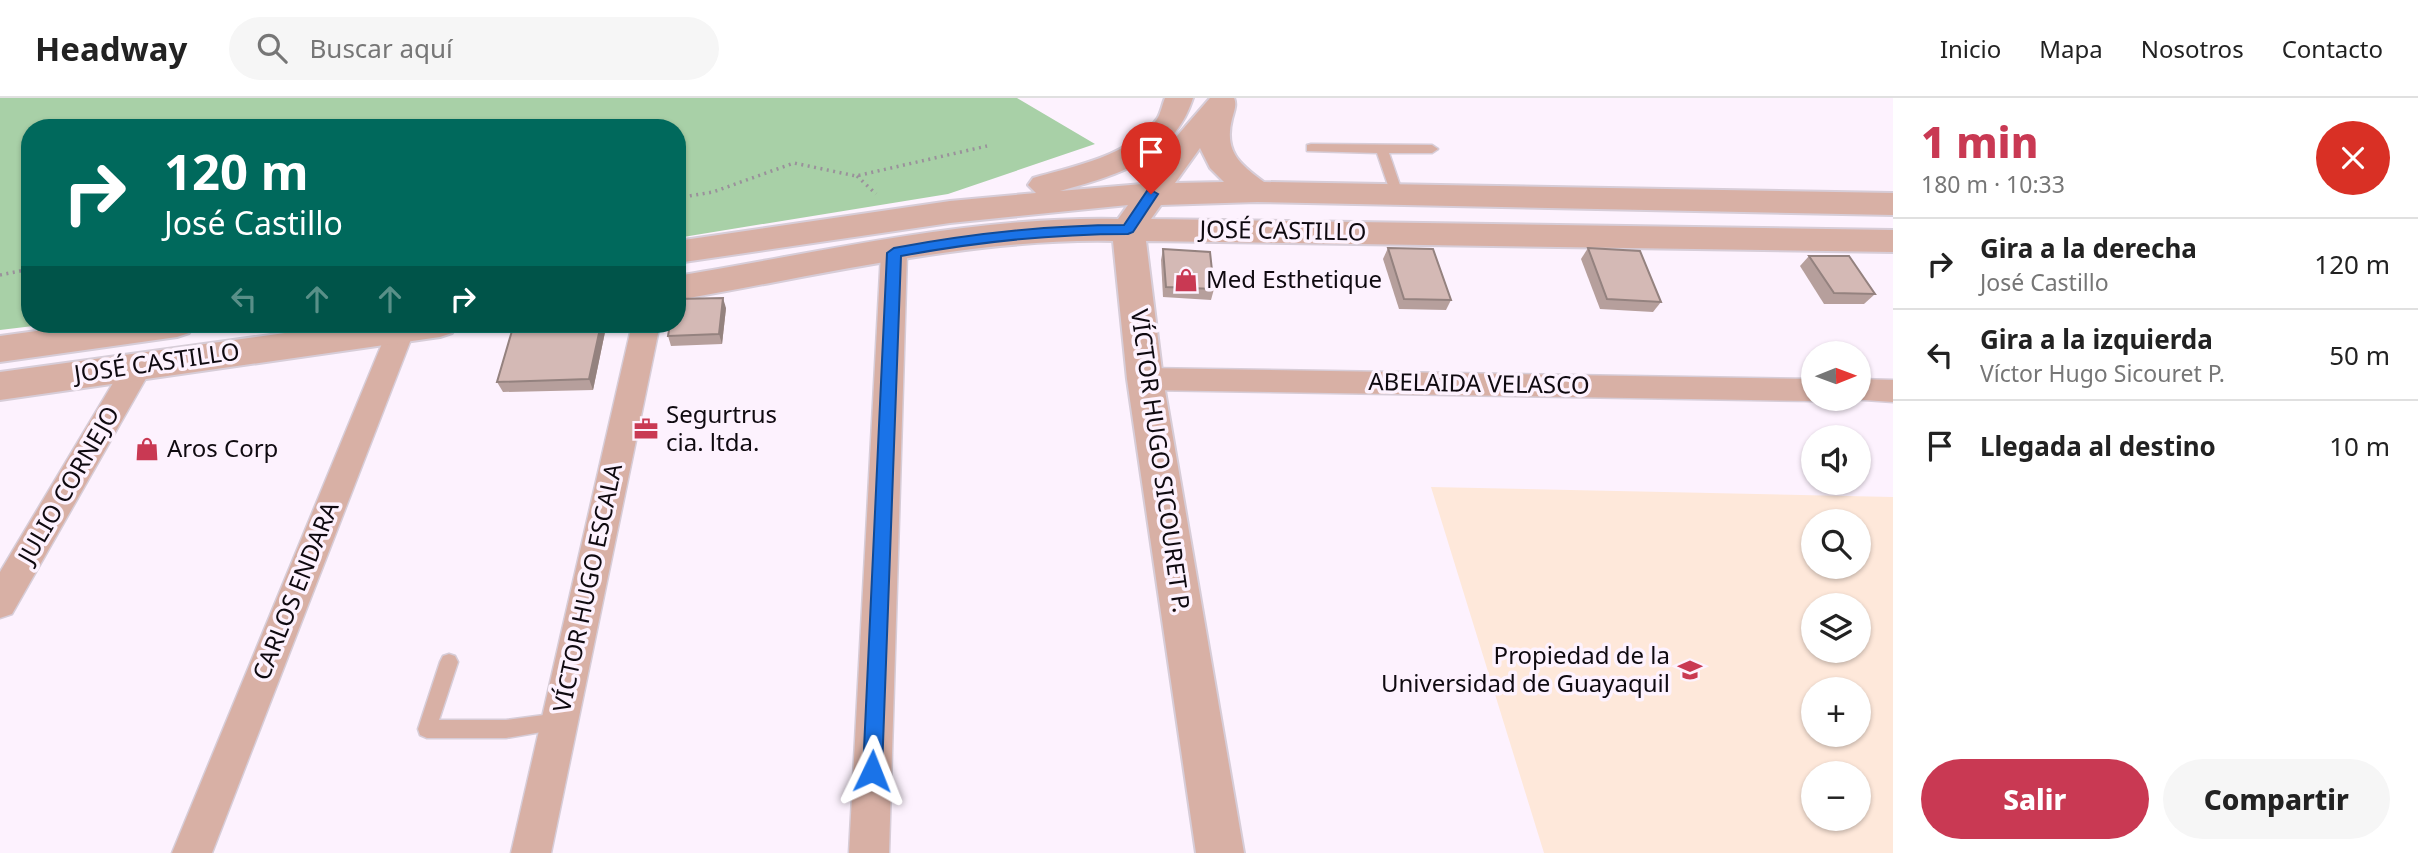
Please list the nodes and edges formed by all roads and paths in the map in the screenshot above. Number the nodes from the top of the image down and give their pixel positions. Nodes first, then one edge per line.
1 (1179, 98) edge
2 (1226, 100) edge
3 (987, 146) dead end
4 (1311, 148) dead end
5 (1382, 149) junction
6 (1432, 149) dead end
7 (1257, 192) junction
8 (1151, 194) junction
9 (1397, 194) junction
10 (686, 196) edge
11 (1893, 204) edge
12 (950, 212) junction
13 (1128, 229) junction
14 (1893, 241) edge
15 (686, 251) edge
16 (894, 253) junction
17 (21, 271) edge
18 (0, 275) edge
19 (686, 287) edge
20 (113, 333) edge
21 (379, 333) edge
22 (400, 333) edge
23 (644, 333) edge
24 (0, 349) edge
25 (138, 366) junction
26 (1145, 379) junction
27 (0, 386) edge
28 (1801, 390) edge
29 (1871, 390) edge
30 (1893, 391) edge
31 (0, 603) edge
32 (449, 662) dead end
33 (559, 722) junction
34 (192, 853) edge
35 (531, 853) edge
36 (869, 853) edge
37 (1220, 853) edge

1 - 12 street
2 - 7 street
2 - 8 street
3 - 10 path
4 - 5 lane
5 - 6 lane
5 - 9 lane
7 - 8 street, JOSÉ CASTILLO
7 - 9 street, JOSÉ CASTILLO
8 - 12 street, JOSÉ CASTILLO
8 - 13 street
9 - 11 street, JOSÉ CASTILLO
12 - 15 street, JOSÉ CASTILLO
13 - 14 street, JOSÉ CASTILLO
13 - 16 street, JOSÉ CASTILLO
13 - 26 street, VÍCTOR HUGO SICOURET P.
16 - 19 street, JOSÉ CASTILLO
16 - 36 street
17 - 18 path
20 - 24 street, JOSÉ CASTILLO
21 - 25 street, JOSÉ CASTILLO
22 - 34 street, CARLOS ENDARA
23 - 33 street, VÍCTOR HUGO ESCALA
25 - 27 street, JOSÉ CASTILLO
25 - 31 street, JULIO CORNEJO
26 - 28 street, ABELAIDA VELASCO
26 - 37 street, VÍCTOR HUGO SICOURET P.
29 - 30 street
32 - 33 lane
33 - 35 street, VÍCTOR HUGO ESCALA

